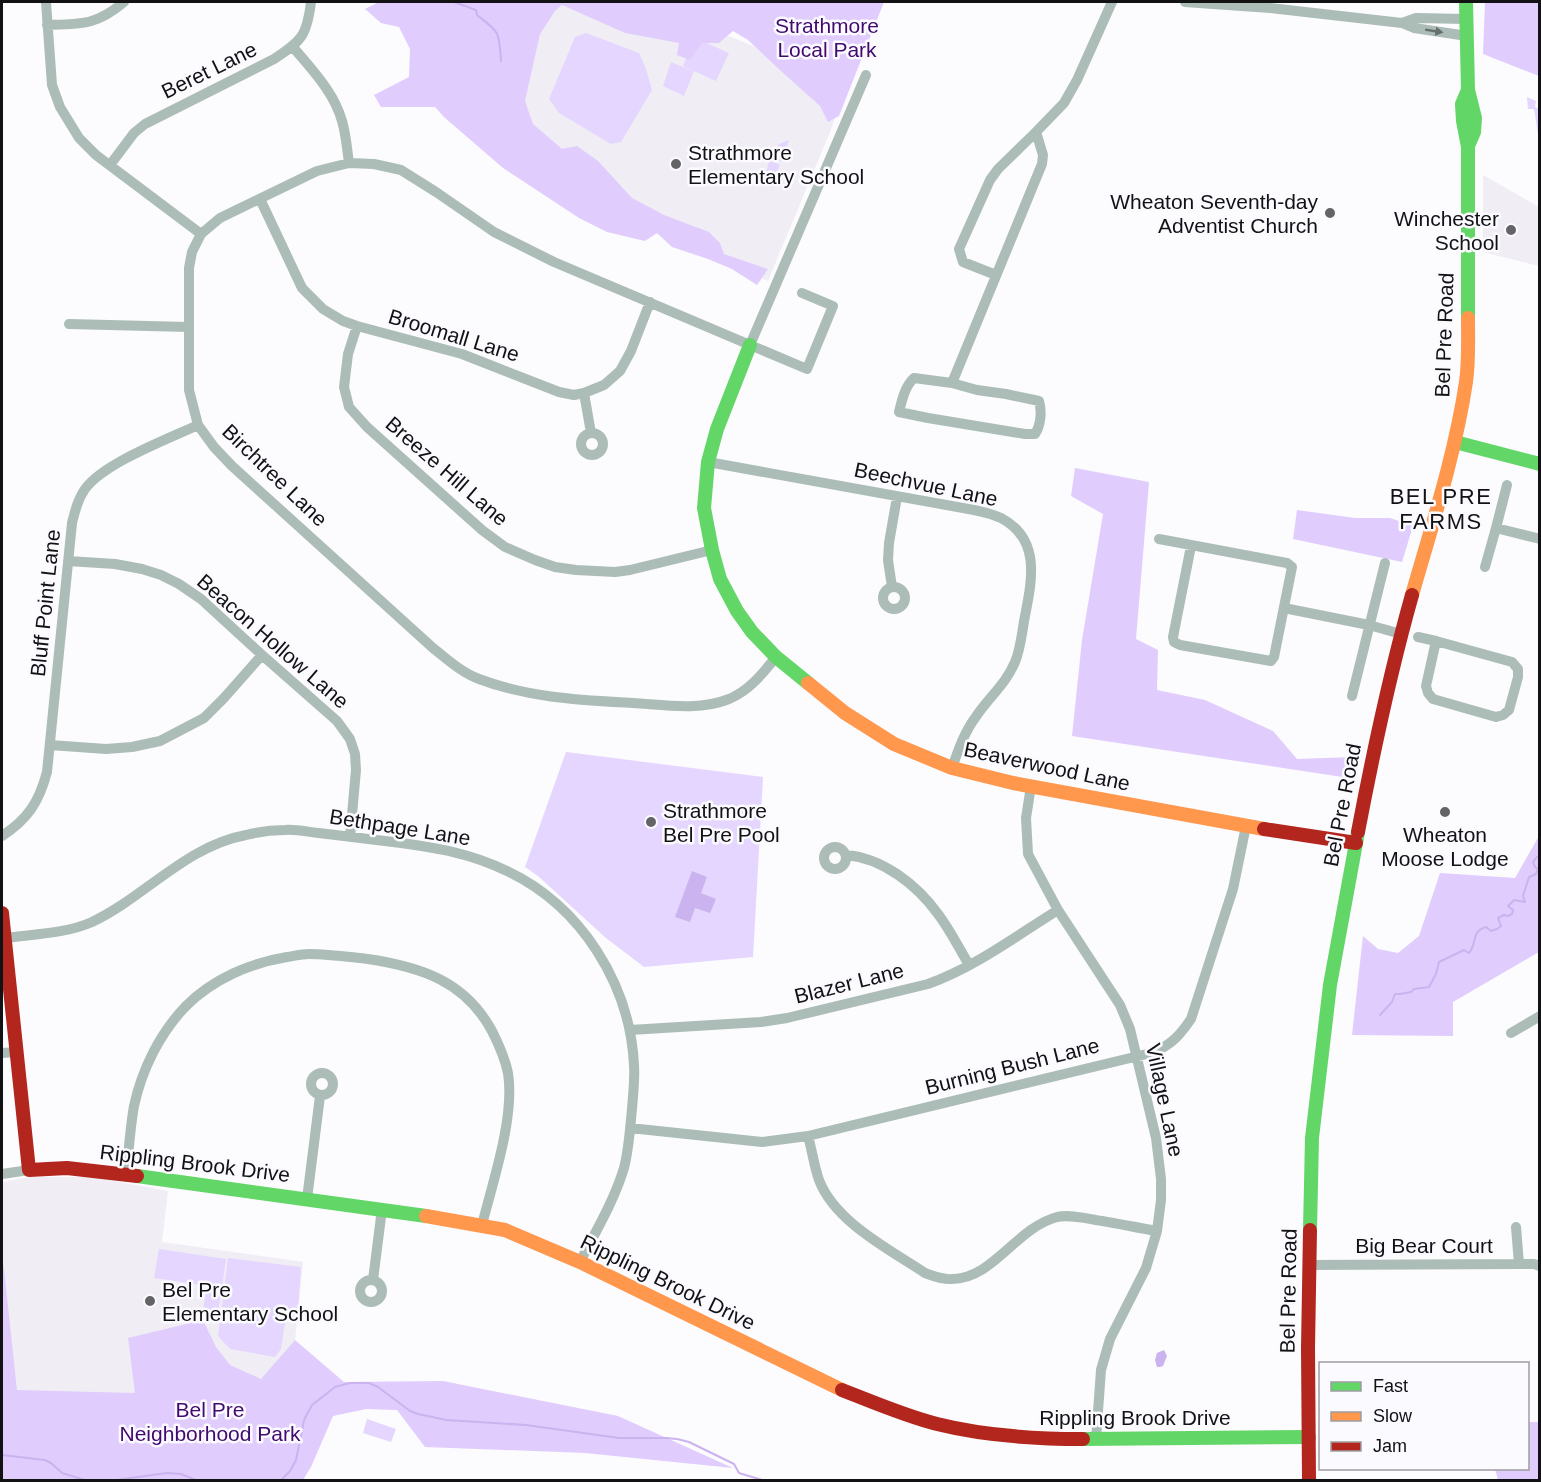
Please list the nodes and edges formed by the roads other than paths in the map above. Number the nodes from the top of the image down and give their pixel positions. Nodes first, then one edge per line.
1 (46, 2) edge
2 (124, 2) edge
3 (311, 2) edge
4 (1112, 2) edge
5 (1185, 2) edge
6 (1466, 2) edge
7 (1466, 19) junction
8 (1402, 23) junction
9 (47, 25) junction
10 (1467, 36) junction
11 (293, 47) junction
12 (866, 75) dead end
13 (1036, 132) junction
14 (349, 163) junction
15 (110, 165) junction
16 (260, 199) junction
17 (201, 234) junction
18 (996, 274) junction
19 (802, 293) dead end
20 (650, 302) junction
21 (69, 324) dead end
22 (357, 326) junction
23 (188, 327) junction
24 (750, 345) junction
25 (952, 383) junction
26 (584, 393) junction
27 (198, 425) junction
28 (591, 432) dead end
29 (1455, 442) junction
30 (708, 462) junction
31 (1539, 464) edge
32 (1507, 485) dead end
33 (897, 497) junction
34 (1496, 528) junction
35 (1159, 539) dead end
36 (1539, 539) edge
37 (1191, 546) junction
38 (712, 550) junction
39 (68, 561) junction
40 (1385, 563) dead end
41 (1485, 567) dead end
42 (892, 587) dead end
43 (1284, 608) junction
44 (1369, 625) junction
45 (1401, 634) junction
46 (1418, 637) dead end
47 (1436, 641) junction
48 (262, 655) junction
49 (776, 657) junction
50 (1352, 696) dead end
51 (50, 745) junction
52 (952, 768) junction
53 (1031, 786) junction
54 (1246, 826) junction
55 (2, 836) edge
56 (350, 837) junction
57 (1356, 843) junction
58 (846, 855) dead end
59 (1058, 910) junction
60 (2, 913) edge
61 (5, 938) junction
62 (969, 966) junction
63 (1539, 1016) edge
64 (630, 1030) junction
65 (1511, 1033) dead end
66 (16, 1052) junction
67 (2, 1053) edge
68 (1136, 1056) junction
69 (320, 1096) dead end
70 (630, 1128) junction
71 (808, 1136) junction
72 (29, 1170) junction
73 (2, 1174) edge
74 (126, 1174) junction
75 (307, 1199) junction
76 (382, 1209) junction
77 (482, 1225) junction
78 (1516, 1227) dead end
79 (1157, 1231) junction
80 (580, 1262) junction
81 (1519, 1264) junction
82 (1308, 1265) junction
83 (1539, 1266) edge
84 (373, 1280) dead end
85 (1309, 1437) junction
86 (1096, 1439) junction
87 (1309, 1480) edge

1 - 9 street
2 - 9 street
3 - 11 street, Beret Lane
4 - 13 street
5 - 8 street
6 - 7 street, Bel Pre Road
7 - 8 street
7 - 10 street, Bel Pre Road
8 -> 10 street
9 - 15 street
10 - 29 street, Bel Pre Road
11 - 14 street
11 - 15 street, Beret Lane
12 - 24 street, Beaverwood Lane
13 - 18 street
13 - 18 street
14 - 16 street
14 - 20 street
15 - 17 street
16 - 17 street
16 - 22 street, Broomall Lane
17 - 23 street, Birchtree Lane
18 - 25 street
19 - 24 street
20 - 24 street
20 - 26 street
21 - 23 street
22 - 26 street, Broomall Lane
22 - 38 street, Breeze Hill Lane
23 - 27 street, Birchtree Lane
24 - 30 street, Beaverwood Lane
25 - 25 street
26 - 28 street
27 - 39 street, Bluff Point Lane
27 - 49 street, Birchtree Lane
29 - 31 street
29 - 45 street, Bel Pre Road
30 - 33 street, Beechvue Lane
30 - 38 street, Beaverwood Lane
32 - 34 street
33 - 42 street
33 - 52 street, Beechvue Lane
34 - 36 street
34 - 41 street
35 - 37 street
37 - 43 street
37 - 43 street
38 - 49 street, Beaverwood Lane
39 - 48 street, Beacon Hollow Lane
39 - 51 street, Bluff Point Lane
40 - 44 street
43 - 44 street
44 - 45 street
44 - 50 street
45 - 57 street, Bel Pre Road
46 - 47 street
47 - 47 street
48 - 51 street
48 - 56 street, Beacon Hollow Lane
49 - 52 street, Beaverwood Lane
51 - 55 street, Bluff Point Lane
52 - 53 street, Beaverwood Lane
53 - 54 street, Beaverwood Lane
53 - 59 street, Village Lane
54 - 57 street, Beaverwood Lane
54 - 68 street, Burning Bush Lane
56 - 61 street, Bethpage Lane
56 - 64 street, Bethpage Lane
57 - 82 street, Bel Pre Road
58 - 62 street
59 - 62 street, Blazer Lane
59 - 68 street, Village Lane
60 - 61 street
61 - 66 street
62 - 64 street, Blazer Lane
63 - 65 street
64 - 70 street, Bethpage Lane
66 - 67 street
66 - 72 street
68 - 71 street, Burning Bush Lane
68 - 79 street, Village Lane
69 - 75 street
70 - 71 street, Burning Bush Lane
70 - 80 street, Bethpage Lane
71 - 79 street
72 - 73 street, Rippling Brook Drive
72 - 74 street, Rippling Brook Drive
74 - 75 street, Rippling Brook Drive
74 - 77 street
75 - 76 street, Rippling Brook Drive
76 - 77 street, Rippling Brook Drive
76 - 84 street
77 - 80 street, Rippling Brook Drive
78 - 81 street
79 - 86 street, Village Lane
80 - 86 street, Rippling Brook Drive
81 - 82 street, Big Bear Court
81 - 83 street, Big Bear Court
82 - 85 street, Bel Pre Road
85 - 86 street, Rippling Brook Drive
85 - 87 street, Bel Pre Road

